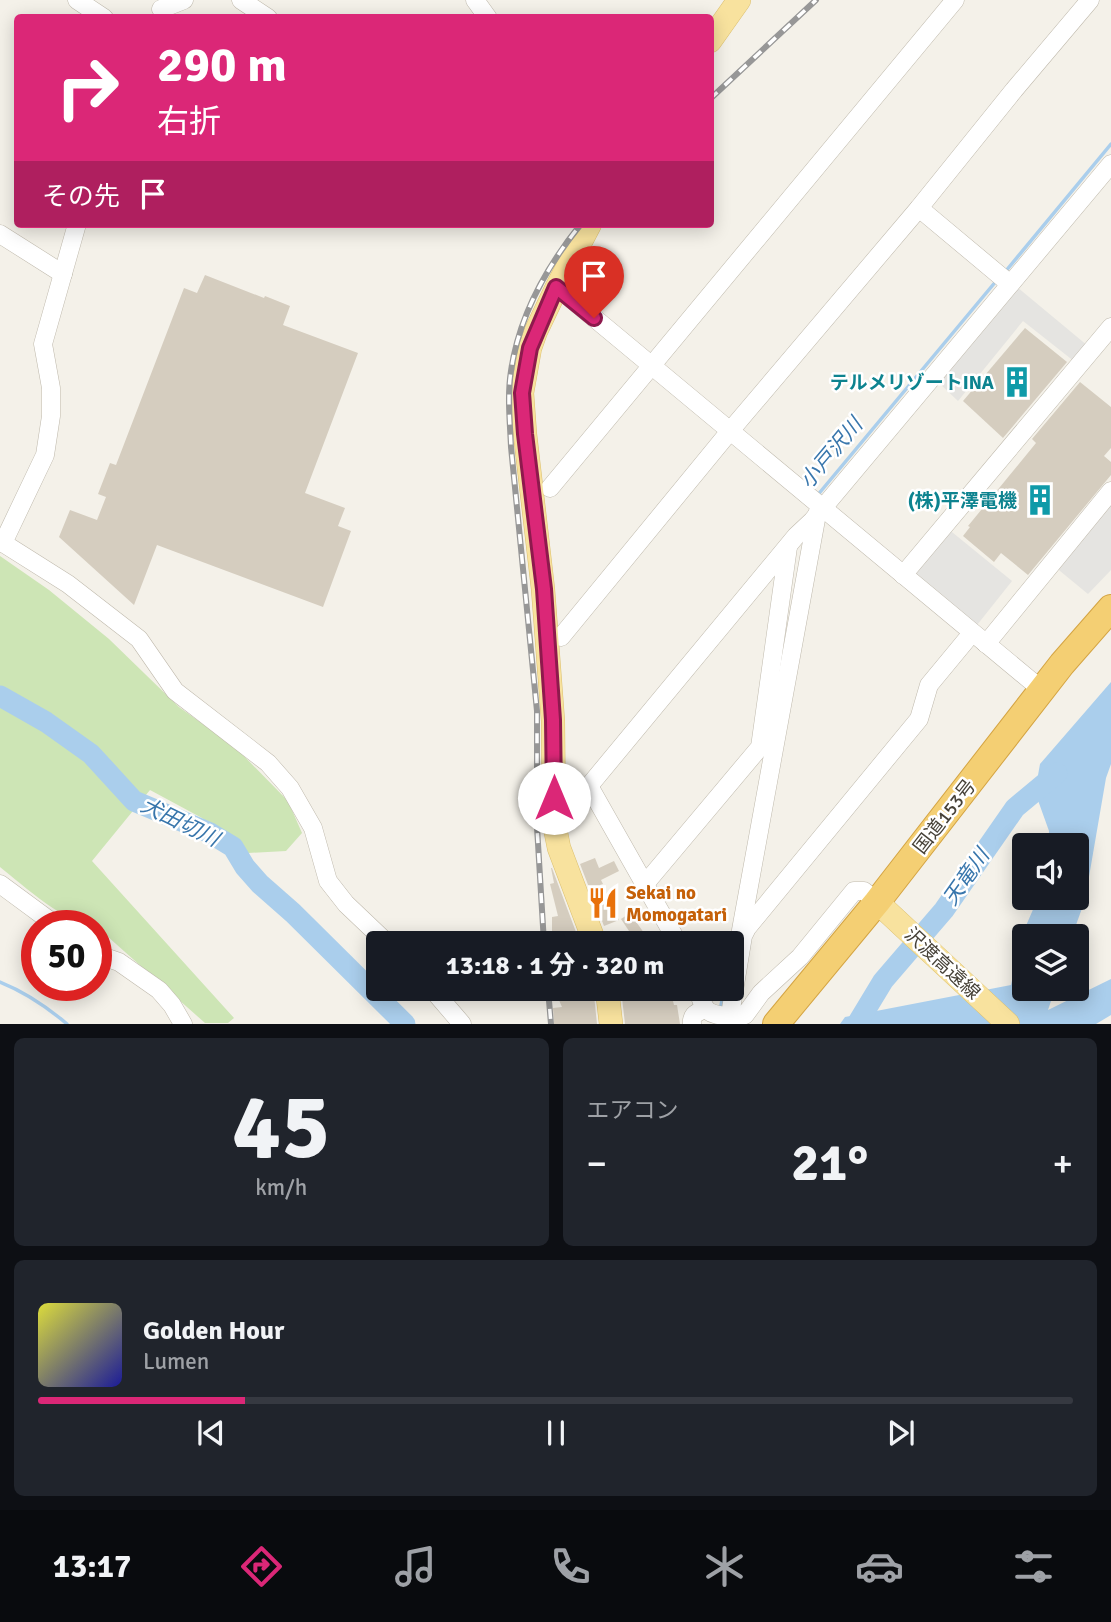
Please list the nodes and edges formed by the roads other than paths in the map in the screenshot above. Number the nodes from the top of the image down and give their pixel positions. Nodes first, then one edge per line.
1 (77, 0) edge
2 (184, 0) edge
3 (240, 0) edge
4 (739, 0) edge
5 (956, 0) edge
6 (1090, 0) edge
7 (159, 9) edge
8 (98, 14) edge
9 (262, 14) edge
10 (714, 35) edge
11 (1111, 164) edge
12 (919, 208) junction
13 (76, 228) edge
14 (588, 228) edge
15 (0, 234) edge
16 (63, 274) junction
17 (1004, 278) junction
18 (556, 287) junction
19 (1111, 327) edge
20 (652, 365) junction
21 (730, 431) junction
22 (550, 488) dead end
23 (1111, 491) edge
24 (816, 508) junction
25 (792, 541) junction
26 (1, 542) edge
27 (903, 575) junction
28 (1111, 608) edge
29 (561, 637) dead end
30 (979, 638) junction
31 (1042, 690) junction
32 (589, 786) junction
33 (554, 798) junction
34 (0, 884) edge
35 (645, 884) junction
36 (883, 907) junction
37 (35, 910) edge
38 (374, 931) edge
39 (590, 931) edge
40 (671, 931) edge
41 (741, 931) edge
42 (744, 934) edge
43 (112, 960) edge
44 (442, 1001) edge
45 (608, 1001) edge
46 (708, 1001) edge
47 (732, 1001) edge
48 (719, 1014) junction
49 (781, 1017) edge
50 (183, 1024) edge
51 (462, 1024) edge
52 (611, 1024) edge
53 (692, 1024) edge
54 (1008, 1024) edge

1 - 8 street
2 - 7 street
3 - 9 street
4 - 10 main road
5 - 20 street
6 - 12 street
11 - 17 street
12 - 17 street
12 - 21 street
13 - 16 street
14 - 18 main road
15 - 16 street
16 - 26 street
17 - 24 street
18 - 20 street
18 - 33 main road
19 - 27 street
20 - 21 street
20 - 22 street
21 - 24 street
21 - 29 street
23 - 30 street
24 - 25 street
24 - 27 street
24 - 41 street
25 - 32 street
25 - 35 street
26 - 38 street
27 - 30 street
28 - 31 highway, 国道153号
30 - 31 street
30 - 42 street
31 - 36 highway, 国道153号
32 - 33 street
32 - 35 street
33 - 39 main road
34 - 37 street
35 - 40 street
36 - 48 street
36 - 49 highway, 国道153号
36 - 54 main road, 沢渡高遠線
43 - 50 street
44 - 51 street
45 - 52 main road
46 - 48 street
47 - 48 street
48 - 53 street

